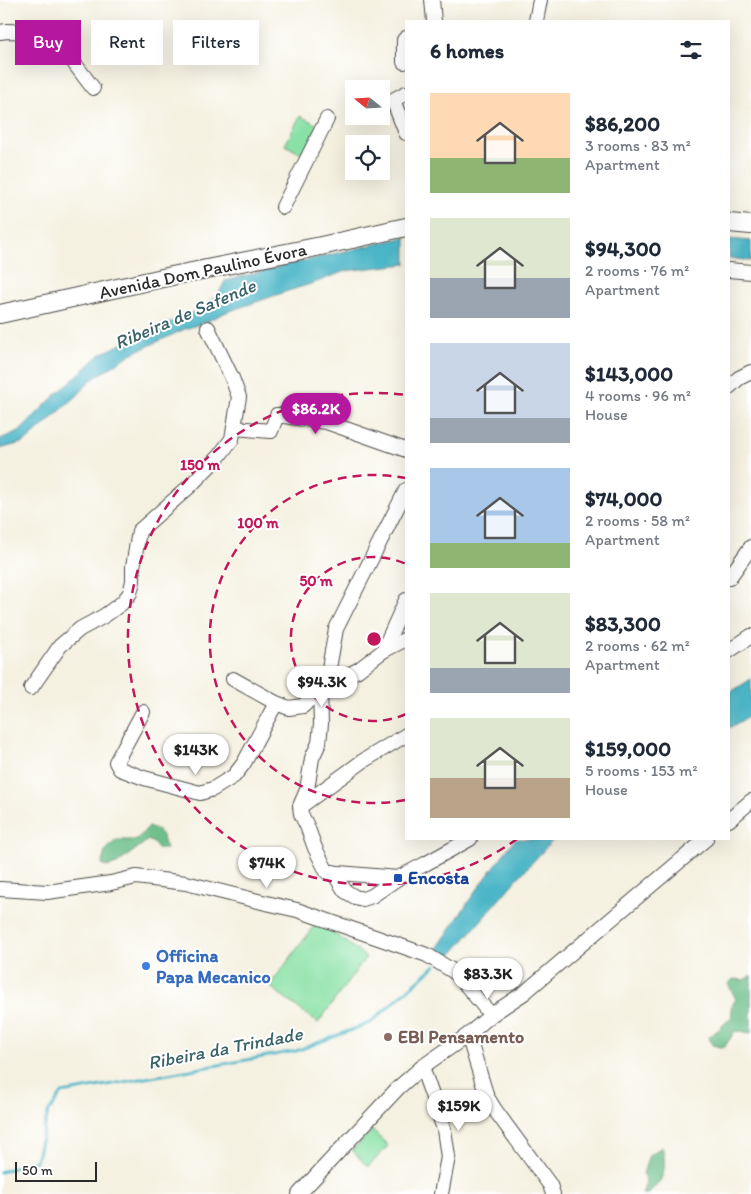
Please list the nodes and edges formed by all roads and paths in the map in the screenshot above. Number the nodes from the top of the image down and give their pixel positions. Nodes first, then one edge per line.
1 (432, 0) edge
2 (540, 0) edge
3 (434, 20) edge
4 (536, 20) edge
5 (0, 32) edge
6 (405, 39) edge
7 (404, 62) dead end
8 (93, 88) dead end
9 (405, 94) edge
10 (327, 118) dead end
11 (405, 130) edge
12 (283, 207) dead end
13 (730, 223) edge
14 (751, 225) edge
15 (405, 227) edge
16 (730, 270) edge
17 (751, 272) edge
18 (0, 314) edge
19 (208, 328) dead end
20 (751, 372) edge
21 (730, 387) edge
22 (234, 428) junction
23 (405, 450) edge
24 (405, 492) edge
25 (751, 547) edge
26 (730, 577) edge
27 (405, 602) edge
28 (751, 636) edge
29 (405, 640) edge
30 (730, 650) edge
31 (383, 651) junction
32 (233, 679) dead end
33 (31, 688) dead end
34 (320, 689) junction
35 (276, 703) junction
36 (143, 712) dead end
37 (405, 736) edge
38 (751, 801) edge
39 (300, 806) junction
40 (730, 819) edge
41 (468, 840) edge
42 (705, 840) edge
43 (333, 872) junction
44 (398, 878) junction
45 (0, 890) edge
46 (492, 1015) junction
47 (468, 1036) junction
48 (422, 1067) junction
49 (300, 1194) edge
50 (441, 1194) edge
51 (553, 1194) edge

1 - 3 street
2 - 4 street
5 - 8 street
6 - 7 street
9 - 11 street
10 - 12 street
13 - 14 main road
15 - 18 main road, Avenida Dom Paulino Évora
16 - 17 street
19 - 22 street
20 - 21 street
22 - 23 street
22 - 33 street
24 - 34 street
25 - 26 street
27 - 31 street
28 - 30 street
29 - 31 street
31 - 34 street
32 - 35 street
34 - 35 street
34 - 39 street
35 - 36 street
37 - 39 street
38 - 40 street
39 - 43 street
41 - 44 street
42 - 46 street
43 - 44 street
43 - 44 street
45 - 46 street
46 - 47 street
47 - 48 street
47 - 51 street
48 - 49 street
48 - 50 street

